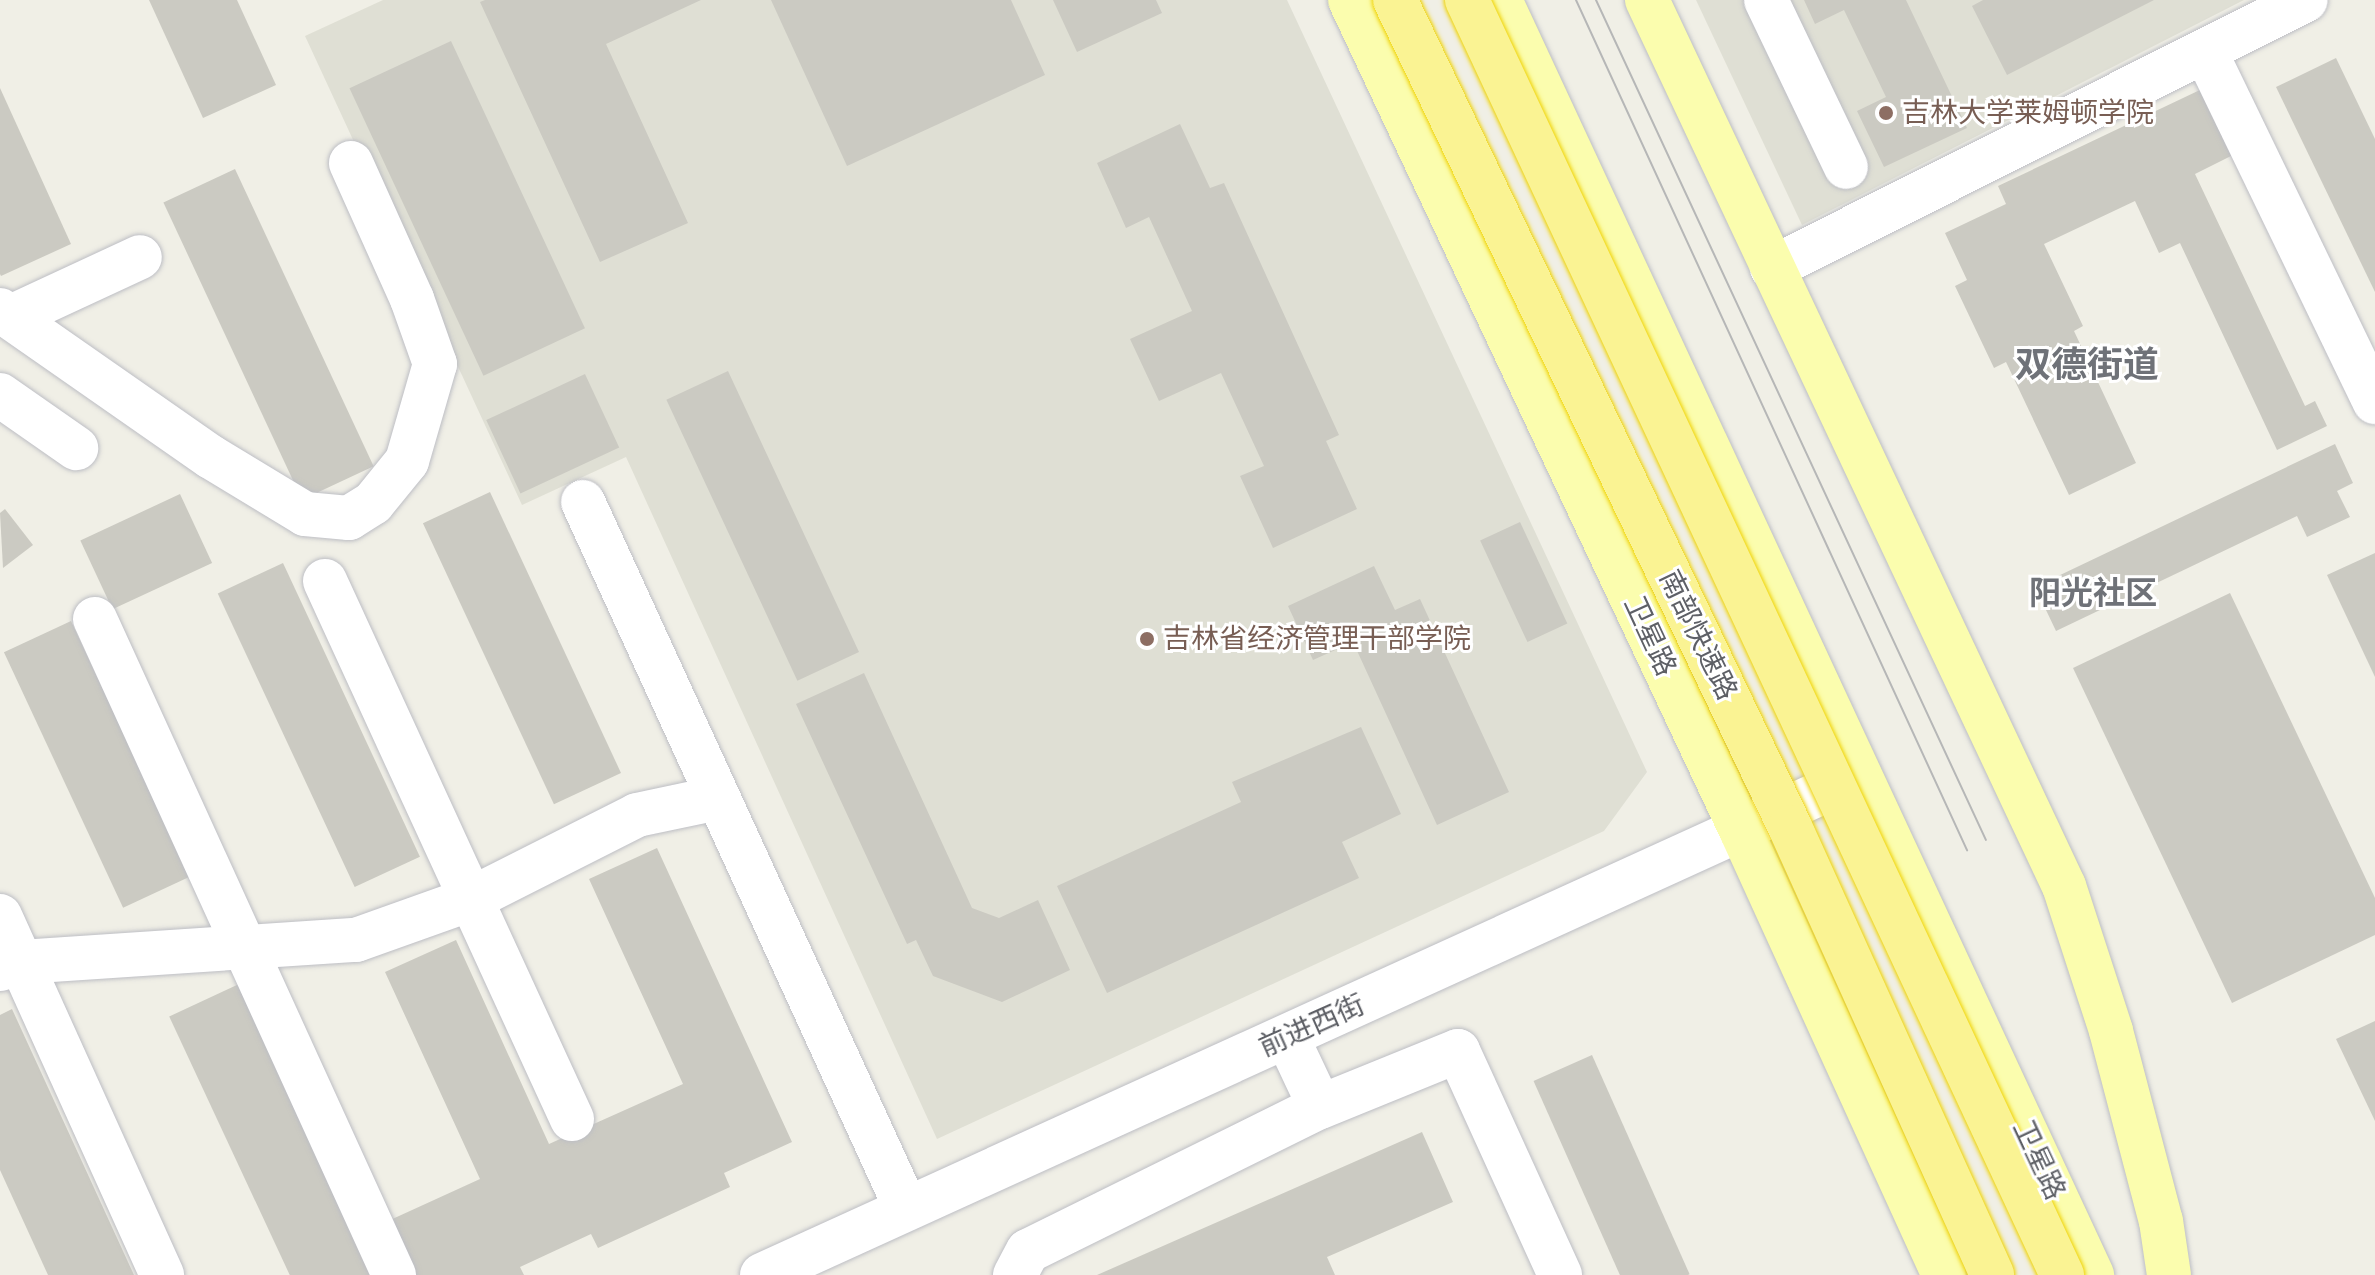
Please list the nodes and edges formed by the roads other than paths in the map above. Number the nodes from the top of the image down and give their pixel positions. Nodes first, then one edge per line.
1 (1350, 0) edge
2 (1395, 0) edge
3 (1467, 0) edge
4 (1500, 0) edge
5 (1647, 0) edge
6 (1766, 0) edge
7 (2306, 0) edge
8 (2205, 51) junction
9 (351, 163) dead end
10 (1846, 167) dead end
11 (140, 257) dead end
12 (1772, 268) junction
13 (5, 314) edge
14 (0, 395) edge
15 (2375, 402) edge
16 (76, 448) dead end
17 (583, 502) dead end
18 (325, 581) dead end
19 (95, 619) dead end
20 (1860, 775) junction
21 (718, 798) junction
22 (1741, 830) junction
23 (471, 899) junction
24 (0, 916) edge
25 (245, 947) junction
26 (10, 965) edge
27 (1287, 1037) junction
28 (1320, 1107) junction
29 (572, 1119) dead end
30 (906, 1208) junction
31 (162, 1275) edge
32 (394, 1275) edge
33 (762, 1275) edge
34 (1015, 1275) edge
35 (1560, 1275) edge
36 (1944, 1275) edge
37 (1992, 1275) edge
38 (2062, 1275) edge
39 (2092, 1275) edge
40 (2169, 1275) edge

1 - 22 main road, 卫星路
2 - 37 highway, 南部快速路, bridge
3 - 38 highway, 南部快速路, bridge
4 - 20 main road, 卫星路
5 - 12 main road
6 - 10 street
7 - 8 street
8 - 12 street
8 - 15 street
9 - 13 street
11 - 13 street
12 - 40 main road
14 - 16 street
17 - 21 street
18 - 23 street
19 - 25 street
20 - 22 street, 前进西街
20 - 39 main road, 卫星路
21 - 23 street
21 - 30 street
22 - 27 street, 前进西街
22 - 36 main road, 卫星路
23 - 25 street
23 - 29 street
24 - 26 street
25 - 26 street
25 - 32 street
26 - 31 street
27 - 28 street
27 - 30 street, 前进西街
28 - 34 street
28 - 35 street
30 - 33 street, 前进西街

